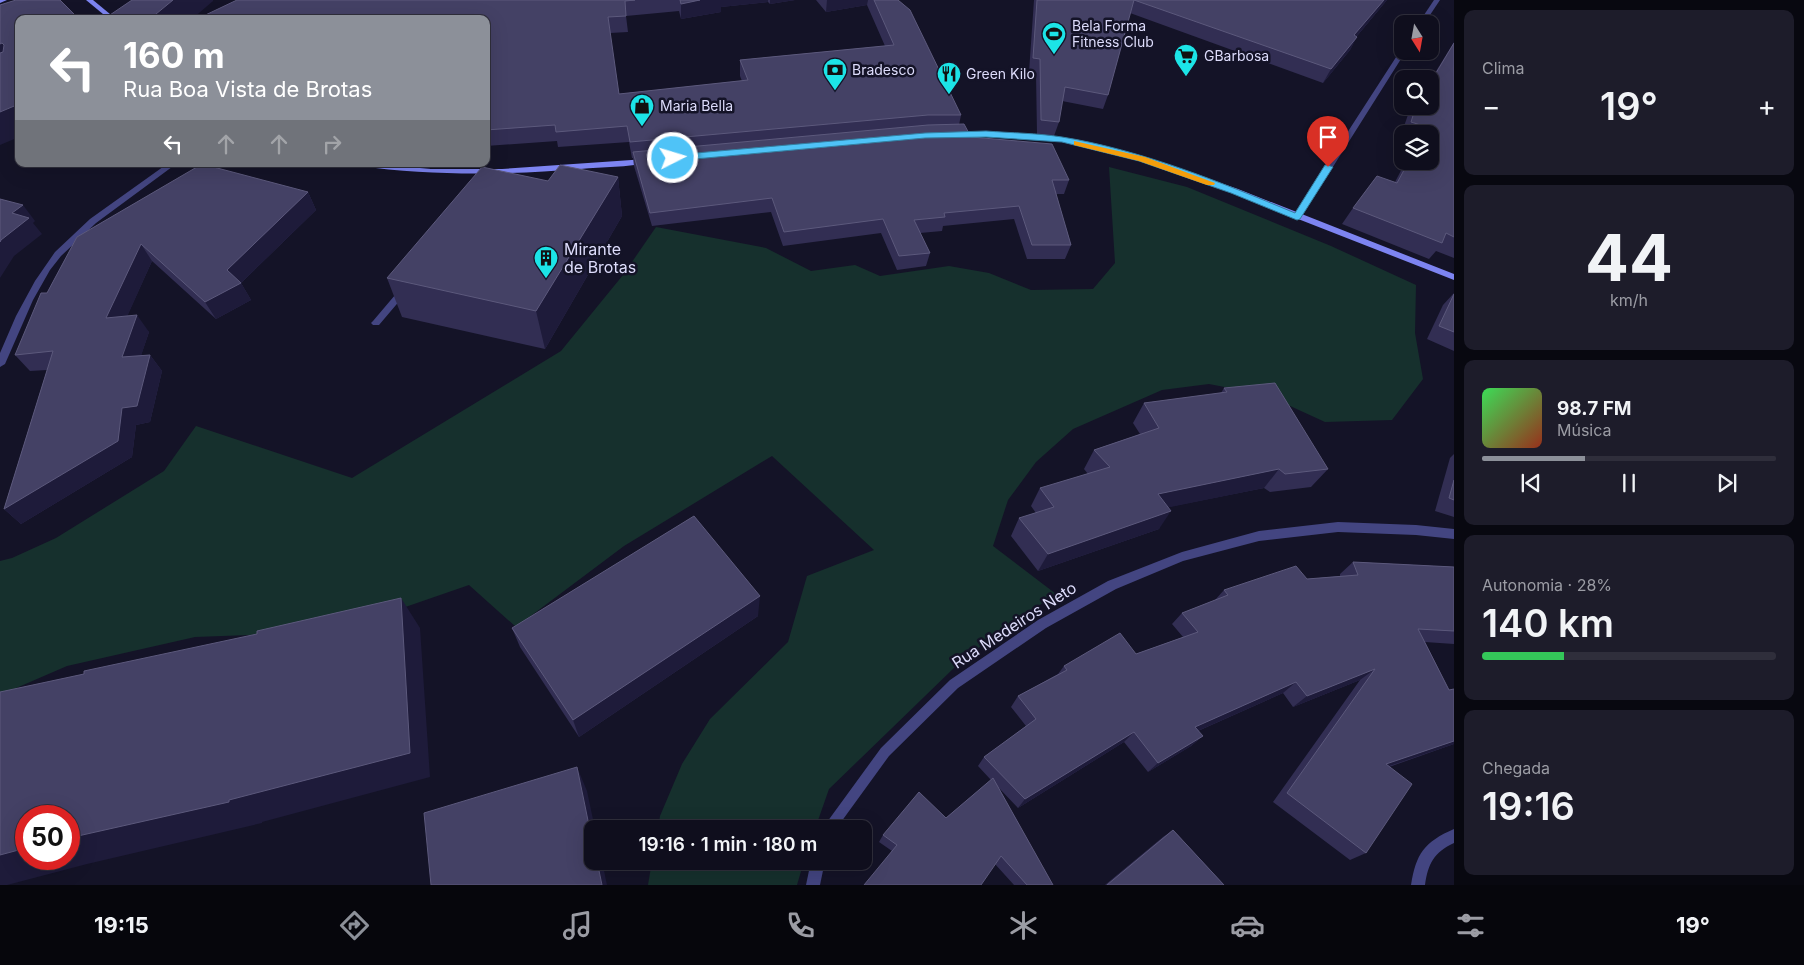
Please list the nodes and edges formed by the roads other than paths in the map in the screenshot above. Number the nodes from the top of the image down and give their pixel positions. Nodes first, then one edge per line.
1 (4, 0) edge
2 (89, 0) edge
3 (1437, 0) edge
4 (0, 1) edge
5 (108, 15) edge
6 (1427, 15) edge
7 (1397, 60) edge
8 (951, 135) edge
9 (654, 160) edge
10 (168, 167) edge
11 (378, 167) edge
12 (1297, 217) junction
13 (1454, 277) edge
14 (411, 281) edge
15 (376, 323) dead end
16 (0, 364) edge
17 (1454, 534) edge
18 (835, 820) edge
19 (1454, 836) edge
20 (816, 870) edge
21 (812, 885) edge
22 (1418, 885) edge

1 - 4 main road
2 - 5 main road
3 - 6 street
7 - 12 street
8 - 12 main road
9 - 11 main road
10 - 16 street
12 - 13 main road
14 - 15 street
17 - 18 street, Rua Medeiros Neto
19 - 22 street
20 - 21 street

